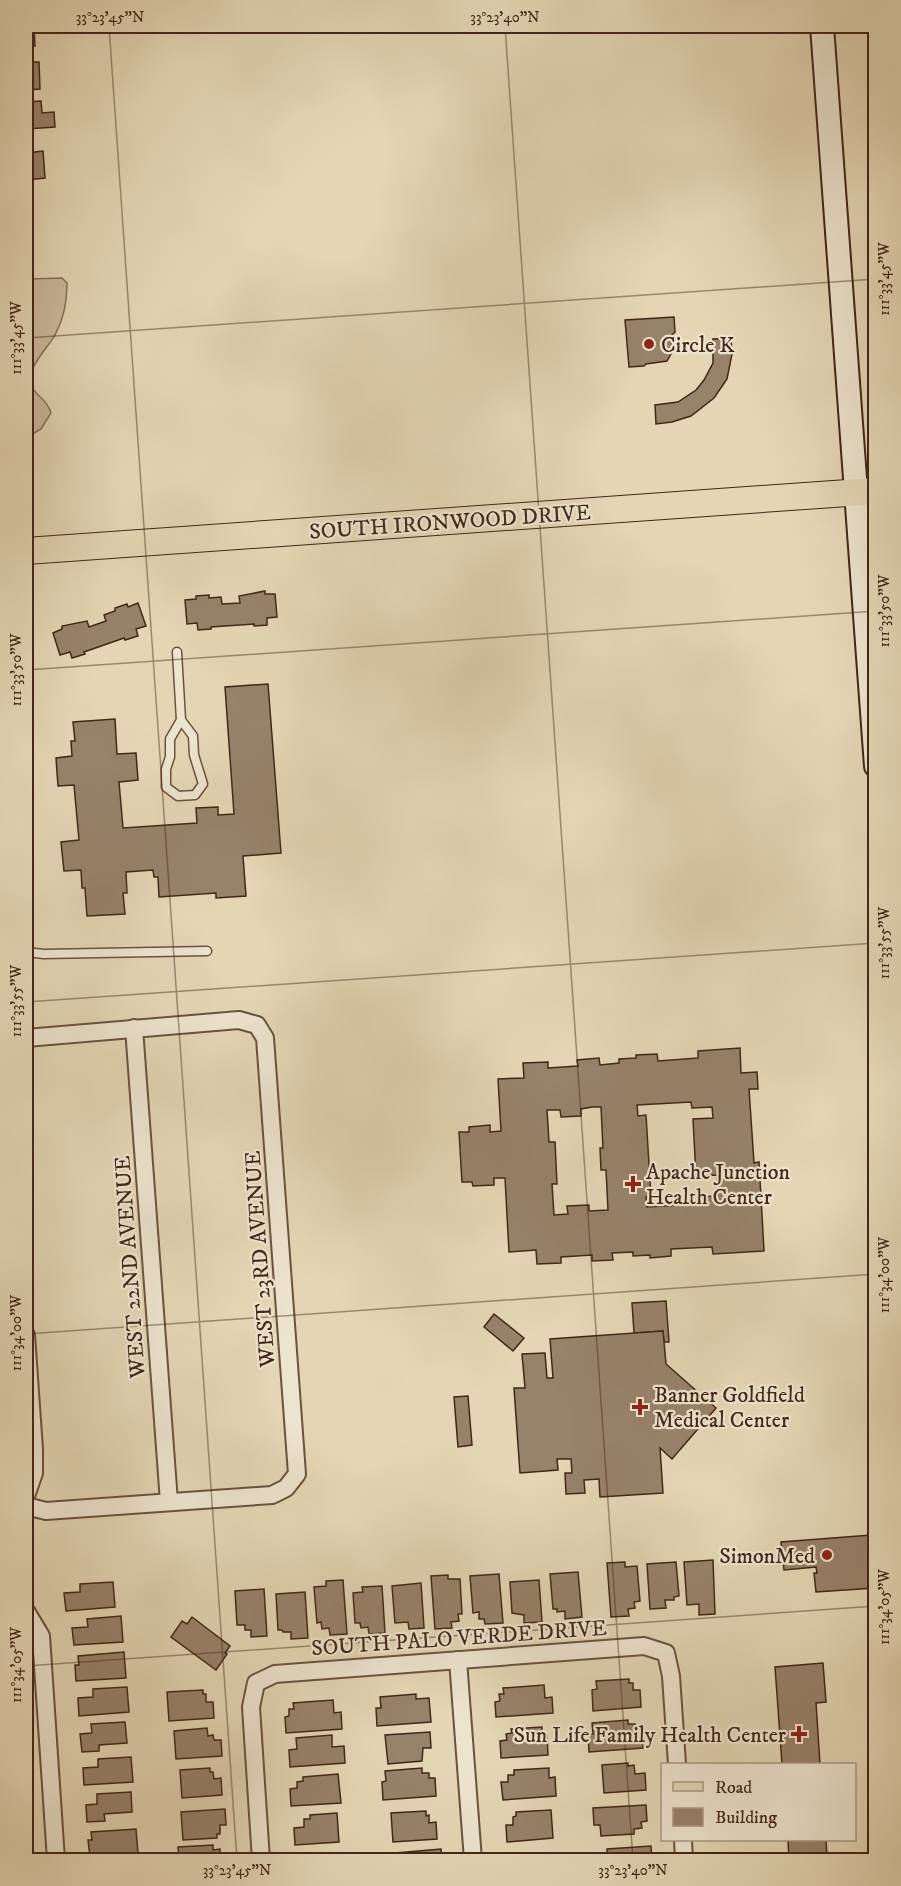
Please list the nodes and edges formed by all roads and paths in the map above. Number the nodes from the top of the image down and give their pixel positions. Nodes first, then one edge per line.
1 (822, 26) edge
2 (866, 491) edge
3 (26, 551) edge
4 (177, 652) dead end
5 (182, 720) junction
6 (876, 766) edge
7 (207, 951) dead end
8 (26, 952) edge
9 (134, 1028) junction
10 (26, 1038) edge
11 (26, 1335) edge
12 (28, 1409) edge
13 (26, 1496) edge
14 (169, 1502) junction
15 (26, 1506) edge
16 (26, 1611) edge
17 (458, 1660) junction
18 (677, 1763) edge
19 (682, 1841) edge
20 (56, 1860) edge
21 (261, 1860) edge
22 (473, 1860) edge
23 (684, 1860) edge

1 - 2 main road
2 - 3 main road, SOUTH IRONWOOD DRIVE
2 - 6 main road
4 - 5 lane
5 - 5 lane
7 - 8 lane
9 - 10 street
9 - 14 street, WEST 22ND AVENUE
9 - 14 street, WEST 23RD AVENUE
11 - 12 street
12 - 13 street
14 - 15 street
16 - 20 street
17 - 18 street, SOUTH PALO VERDE DRIVE
17 - 21 street, SOUTH PALO VERDE DRIVE
17 - 22 street
19 - 23 street

